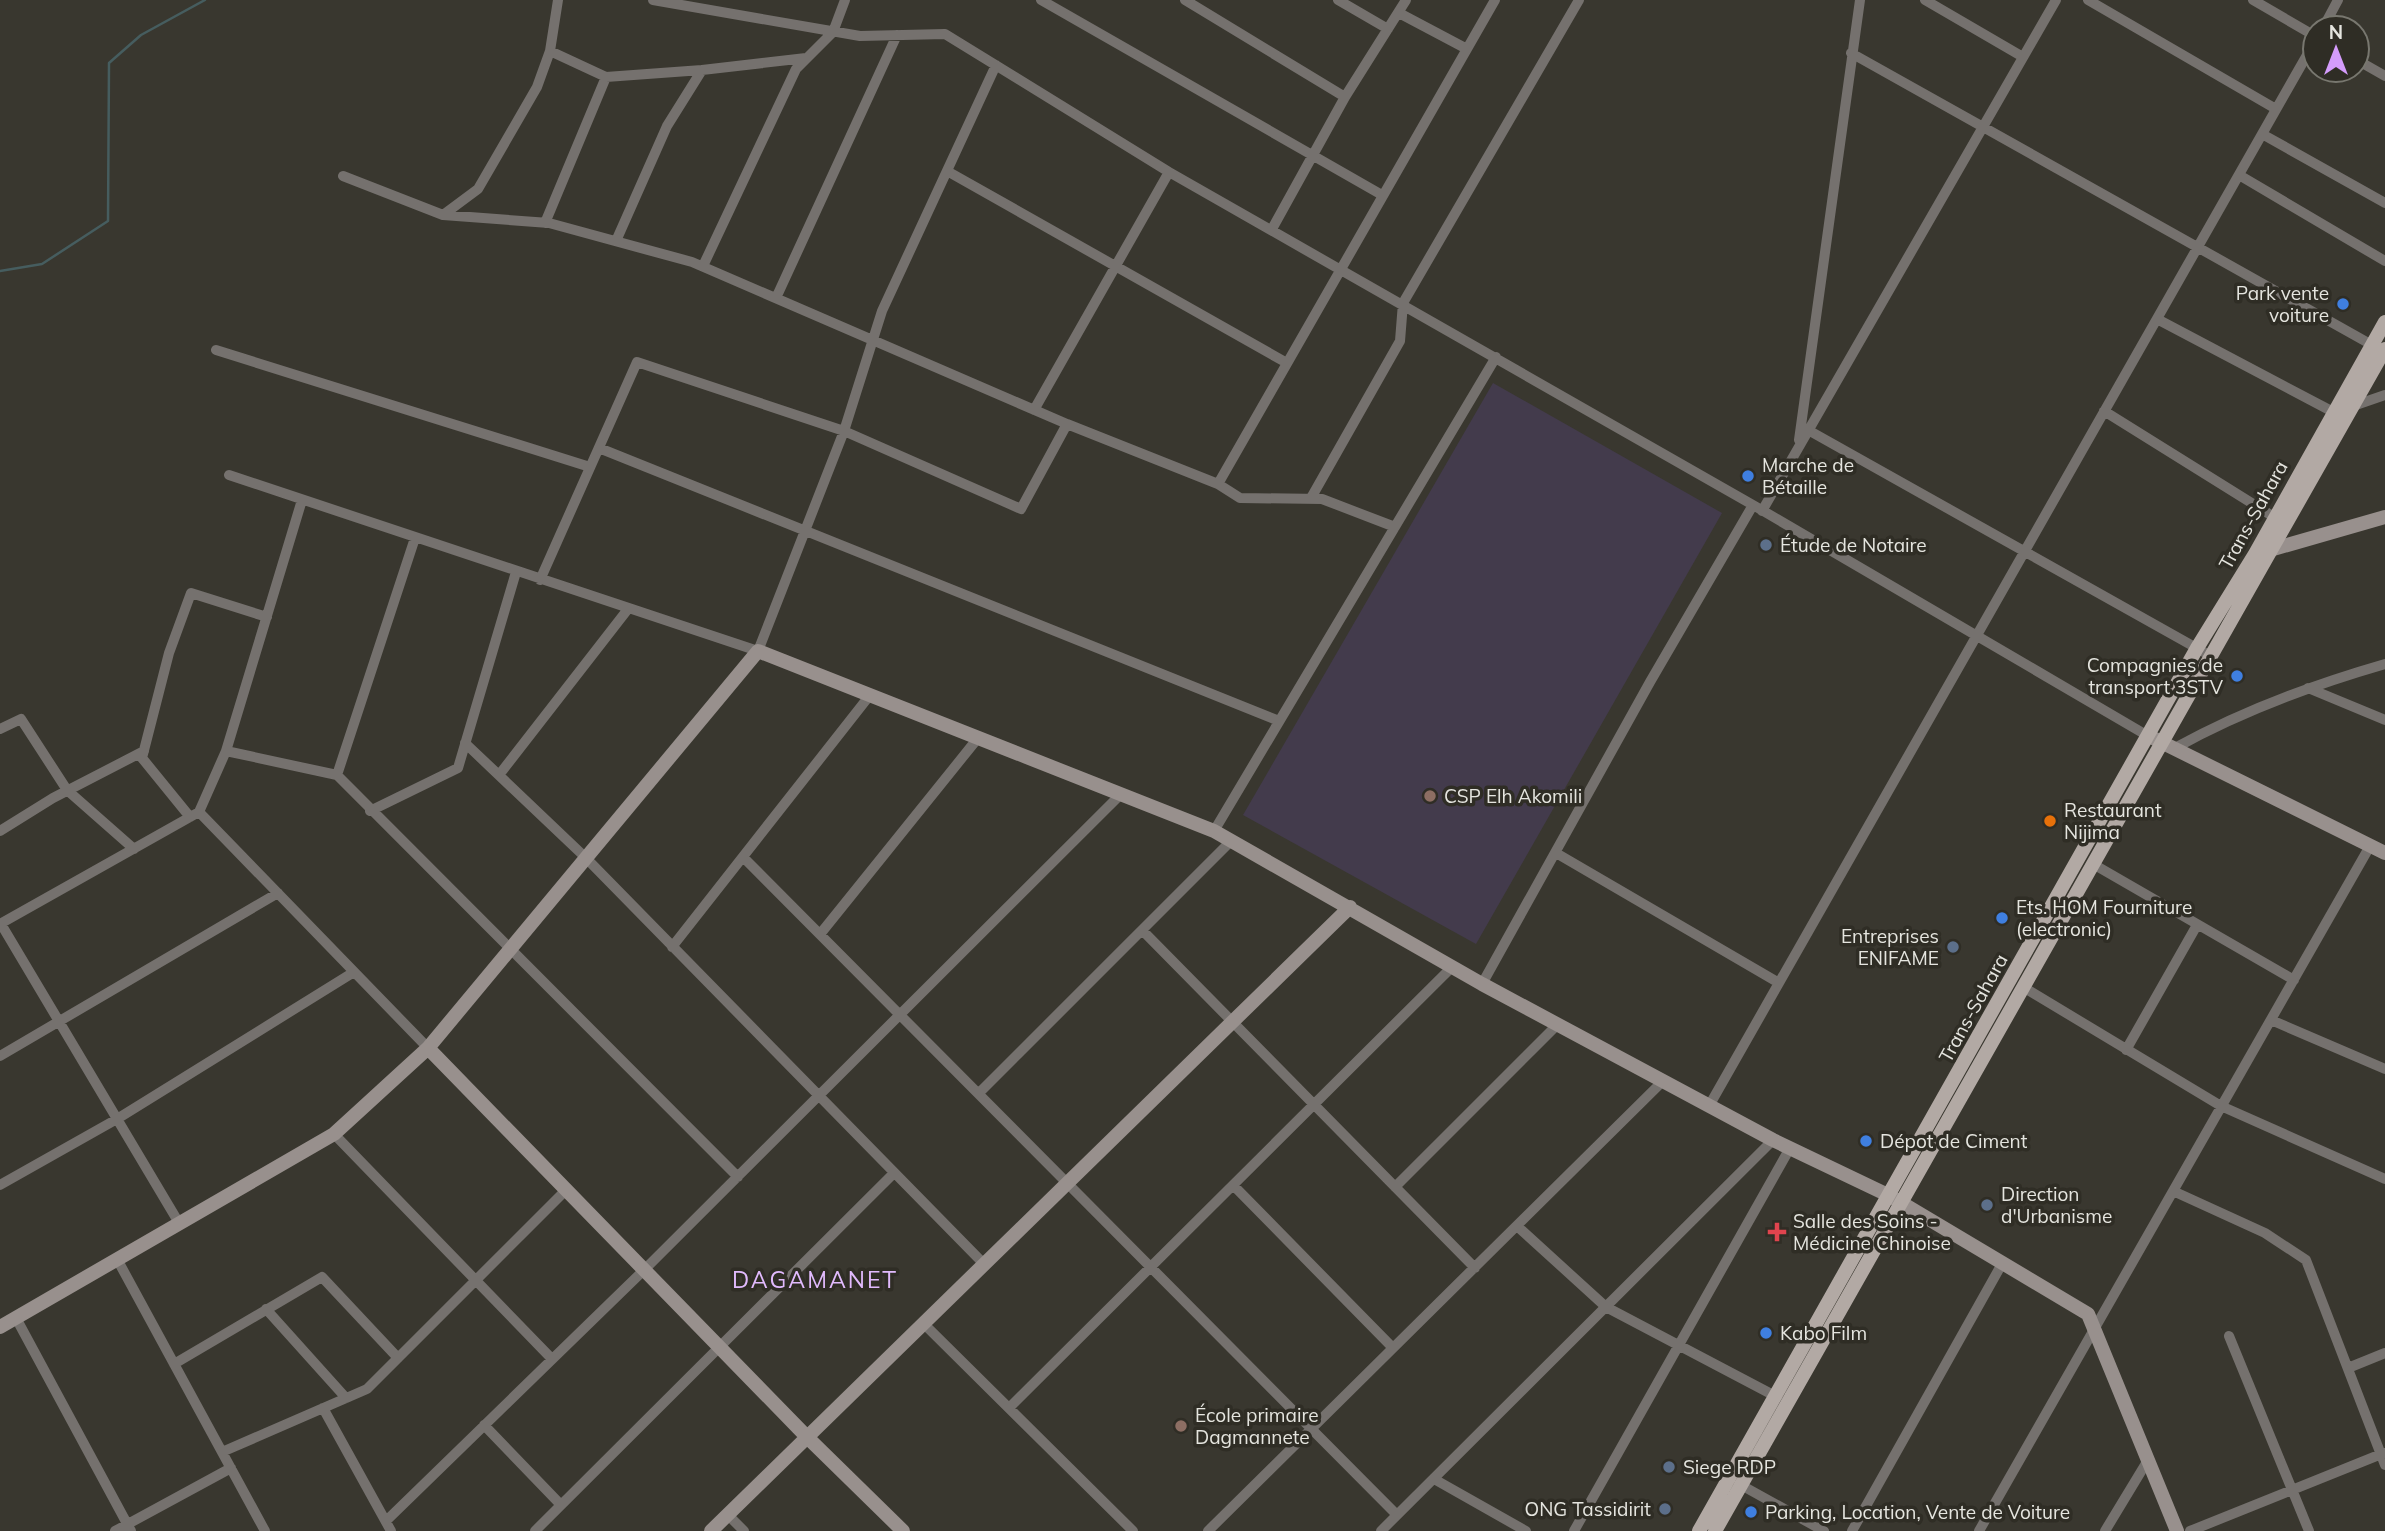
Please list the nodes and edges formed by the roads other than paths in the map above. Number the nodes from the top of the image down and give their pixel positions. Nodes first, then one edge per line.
1 (558, 0) edge
2 (653, 0) edge
3 (845, 0) edge
4 (1041, 0) edge
5 (1185, 0) edge
6 (1338, 0) edge
7 (1406, 0) edge
8 (1495, 0) edge
9 (1579, 0) edge
10 (1860, 0) edge
11 (1925, 0) edge
12 (2056, 0) edge
13 (2088, 0) edge
14 (2253, 0) edge
15 (1399, 13) junction
16 (2301, 28) edge
17 (1388, 29) junction
18 (833, 32) junction
19 (897, 35) junction
20 (1467, 49) junction
21 (551, 51) junction
22 (1851, 53) junction
23 (2023, 57) junction
24 (807, 58) junction
25 (996, 65) junction
26 (2301, 65) edge
27 (702, 70) junction
28 (606, 77) junction
29 (1345, 97) junction
30 (2276, 109) junction
31 (1983, 125) junction
32 (2262, 134) junction
33 (1312, 154) junction
34 (947, 171) junction
35 (1169, 172) junction
36 (343, 176) dead end
37 (2239, 176) junction
38 (1382, 195) junction
39 (2385, 203) edge
40 (443, 215) junction
41 (545, 223) junction
42 (1272, 229) junction
43 (616, 241) junction
44 (2198, 247) junction
45 (2385, 261) edge
46 (703, 266) junction
47 (1115, 266) junction
48 (1341, 268) junction
49 (776, 298) junction
50 (1403, 303) junction
51 (2157, 319) junction
52 (2385, 322) edge
53 (873, 339) junction
54 (2379, 347) edge
55 (216, 350) dead end
56 (1496, 357) junction
57 (1287, 363) junction
58 (2385, 395) edge
59 (1034, 410) junction
60 (2104, 411) junction
61 (2344, 412) junction
62 (1067, 424) junction
63 (1808, 430) junction
64 (844, 431) junction
65 (599, 448) junction
66 (1798, 448) junction
67 (590, 467) junction
68 (229, 475) dead end
69 (1218, 484) junction
70 (1311, 499) junction
71 (302, 500) junction
72 (1758, 508) junction
73 (2274, 517) junction
74 (2385, 517) edge
75 (1395, 527) junction
76 (805, 530) junction
77 (415, 538) junction
78 (2026, 550) junction
79 (2270, 550) junction
80 (2255, 554) junction
81 (516, 572) junction
82 (540, 580) junction
83 (628, 609) junction
84 (267, 617) junction
85 (1977, 636) junction
86 (758, 651) junction
87 (2203, 652) junction
88 (2385, 664) edge
89 (2308, 688) junction
90 (870, 695) junction
91 (2385, 720) edge
92 (1279, 721) junction
93 (0, 729) edge
94 (978, 738) junction
95 (2154, 739) junction
96 (465, 743) junction
97 (2175, 748) junction
98 (144, 751) junction
99 (226, 751) junction
100 (337, 775) junction
101 (499, 775) junction
102 (68, 790) junction
103 (1121, 794) junction
104 (370, 811) junction
105 (194, 815) junction
106 (2111, 816) junction
107 (0, 831) edge
108 (1214, 831) junction
109 (1231, 841) junction
110 (2370, 846) junction
111 (134, 849) junction
112 (1556, 853) junction
113 (2385, 853) edge
114 (743, 857) junction
115 (586, 858) junction
116 (2093, 864) junction
117 (278, 893) junction
118 (1350, 907) junction
119 (0, 924) edge
120 (2197, 925) junction
121 (1142, 930) junction
122 (821, 933) junction
123 (672, 947) junction
124 (510, 950) junction
125 (1452, 967) junction
126 (354, 972) junction
127 (2294, 979) junction
128 (1779, 983) junction
129 (1482, 984) junction
130 (2023, 987) junction
131 (901, 1014) junction
132 (2271, 1020) junction
133 (59, 1022) junction
134 (1232, 1022) junction
135 (1557, 1025) junction
136 (428, 1048) junction
137 (2126, 1050) junction
138 (0, 1056) edge
139 (2385, 1069) edge
140 (1663, 1081) junction
141 (979, 1093) junction
142 (819, 1096) junction
143 (1314, 1104) junction
144 (1709, 1106) junction
145 (2221, 1106) junction
146 (117, 1119) junction
147 (334, 1134) junction
148 (1773, 1140) junction
149 (1790, 1148) junction
150 (894, 1173) junction
151 (738, 1177) junction
152 (2385, 1179) edge
153 (1068, 1182) junction
154 (0, 1185) edge
155 (1233, 1185) junction
156 (1395, 1187) junction
157 (566, 1190) junction
158 (2173, 1191) junction
159 (1896, 1200) junction
160 (179, 1223) junction
161 (1517, 1226) junction
162 (117, 1259) junction
163 (2003, 1262) junction
164 (984, 1264) junction
165 (1151, 1266) junction
166 (1475, 1268) junction
167 (644, 1270) junction
168 (477, 1278) junction
169 (1606, 1307) junction
170 (266, 1309) junction
171 (16, 1318) junction
172 (923, 1323) junction
173 (0, 1327) edge
174 (2094, 1329) junction
175 (2229, 1336) dead end
176 (1678, 1346) junction
177 (1393, 1348) junction
178 (721, 1349) junction
179 (2385, 1353) edge
180 (398, 1357) junction
181 (552, 1359) junction
182 (174, 1364) junction
183 (2348, 1368) junction
184 (1777, 1397) junction
185 (346, 1398) junction
186 (323, 1408) junction
187 (1009, 1408) junction
188 (484, 1425) junction
189 (1311, 1429) junction
190 (807, 1437) junction
191 (222, 1452) junction
192 (2384, 1457) edge
193 (2148, 1460) junction
194 (231, 1468) junction
195 (1434, 1479) junction
196 (1741, 1485) junction
197 (2291, 1490) junction
198 (561, 1505) junction
199 (727, 1514) junction
200 (1397, 1515) junction
201 (386, 1521) junction
202 (129, 1528) edge
203 (115, 1531) edge
204 (265, 1531) edge
205 (391, 1531) edge
206 (535, 1531) edge
207 (711, 1531) edge
208 (744, 1531) edge
209 (904, 1531) edge
210 (1133, 1531) edge
211 (1208, 1531) edge
212 (1381, 1531) edge
213 (1526, 1531) edge
214 (1574, 1531) edge
215 (1699, 1531) edge
216 (1715, 1531) edge
217 (1824, 1531) edge
218 (1852, 1531) edge
219 (1979, 1531) edge
220 (2105, 1531) edge
221 (2177, 1531) edge
222 (2190, 1531) edge
223 (2309, 1531) edge

1 - 21 street
2 - 18 street
3 - 18 street
4 - 33 street
5 - 29 street
6 - 17 street
7 - 15 street
8 - 20 street
9 - 50 street
10 - 22 street
11 - 23 street
12 - 23 street
13 - 30 street
14 - 16 street
15 - 17 street
15 - 20 street
17 - 29 street
18 - 19 street
18 - 24 street
19 - 25 street
19 - 49 street
20 - 38 street
21 - 28 street
21 - 40 street
22 - 31 street
22 - 66 street
23 - 31 street
24 - 27 street
24 - 46 street
25 - 34 street
25 - 35 street
26 - 30 street
27 - 28 street
27 - 43 street
28 - 41 street
29 - 33 street
30 - 32 street
31 - 44 street
31 - 63 street
32 - 37 street
32 - 39 street
33 - 38 street
33 - 42 street
34 - 47 street
34 - 53 street
35 - 42 street
35 - 47 street
36 - 40 street
37 - 44 street
37 - 45 street
38 - 48 street
40 - 41 street
41 - 43 street
42 - 48 street
43 - 46 street
44 - 51 street
44 - 54 street
46 - 49 street
47 - 57 street
47 - 59 street
48 - 50 street
48 - 57 street
49 - 53 street
50 - 56 street
50 - 70 street
51 - 60 street
51 - 61 street
52 - 54 main road, Trans-Sahara
53 - 59 street
53 - 64 street
54 - 61 main road, Trans-Sahara
55 - 67 street
56 - 72 street
56 - 75 street
57 - 69 street
58 - 61 street
59 - 62 street
60 - 73 street
60 - 78 street
61 - 73 main road, Trans-Sahara
61 - 79 main road, Trans-Sahara
62 - 64 street
62 - 69 street
63 - 66 street
63 - 78 street
64 - 65 street
64 - 76 street
65 - 67 street
65 - 76 street
66 - 72 street
67 - 82 street
68 - 71 street
69 - 70 street
70 - 75 street
71 - 77 street
71 - 84 street
72 - 85 street
72 - 112 street
73 - 80 main road, Trans-Sahara
74 - 79 street
75 - 92 street
76 - 86 street
76 - 92 street
77 - 81 street
77 - 100 street
78 - 85 street
78 - 87 street
79 - 80 street
79 - 87 main road, Trans-Sahara
80 - 87 main road, Trans-Sahara
81 - 82 street
81 - 96 street
82 - 83 street
83 - 86 street
83 - 101 street
84 - 98 street
84 - 99 street
85 - 95 street
85 - 128 street
86 - 90 street
86 - 115 street
87 - 95 main road, Trans-Sahara
88 - 89 street
89 - 91 street
89 - 97 street
90 - 94 street
90 - 114 street
92 - 108 street
93 - 102 street
94 - 103 street
94 - 122 street
95 - 97 street
95 - 106 main road, Trans-Sahara
96 - 101 street
96 - 104 street
97 - 110 street
98 - 102 street
98 - 105 street
99 - 100 street
99 - 105 street
100 - 104 street
101 - 115 street
102 - 107 street
102 - 111 street
103 - 108 street
103 - 131 street
104 - 124 street
105 - 111 street
105 - 117 street
106 - 116 main road, Trans-Sahara
106 - 159 main road, Trans-Sahara
108 - 109 street
109 - 118 street
109 - 121 street
110 - 113 street
110 - 127 street
111 - 119 street
112 - 128 street
112 - 129 street
114 - 122 street
114 - 123 street
115 - 123 street
115 - 124 street
116 - 120 street
116 - 130 main road, Trans-Sahara
117 - 126 street
117 - 133 street
118 - 125 street
118 - 134 street
119 - 133 street
120 - 127 street
120 - 137 street
121 - 134 street
121 - 141 street
122 - 131 street
123 - 142 street
124 - 136 street
124 - 151 street
125 - 129 street
125 - 143 street
126 - 136 street
126 - 146 street
127 - 132 street
128 - 144 street
129 - 135 street
130 - 137 street
130 - 159 main road, Trans-Sahara
131 - 141 street
131 - 142 street
132 - 139 street
132 - 145 street
133 - 138 street
133 - 146 street
134 - 143 street
134 - 153 street
135 - 140 street
135 - 156 street
136 - 147 street
136 - 157 street
137 - 145 street
140 - 144 street
140 - 161 street
141 - 153 street
142 - 150 street
142 - 151 street
143 - 155 street
143 - 156 street
144 - 148 street
145 - 152 street
145 - 158 street
146 - 154 street
146 - 160 street
147 - 160 street
147 - 168 street
148 - 149 street
148 - 169 street
149 - 159 street
149 - 176 street
150 - 164 street
150 - 178 street
151 - 167 street
153 - 164 street
153 - 165 street
155 - 165 street
155 - 177 street
156 - 166 street
157 - 167 street
157 - 168 street
158 - 174 street
158 - 183 street
159 - 163 street
159 - 184 main road, Trans-Sahara
159 - 196 main road, Trans-Sahara
160 - 162 street
161 - 166 street
161 - 169 street
162 - 171 street
162 - 182 street
163 - 174 street
163 - 218 street
164 - 172 street
165 - 187 street
165 - 189 street
166 - 177 street
167 - 178 street
167 - 181 street
168 - 180 street
168 - 181 street
169 - 176 street
169 - 195 street
170 - 180 street
170 - 182 street
170 - 185 street
171 - 173 street
171 - 202 street
172 - 187 street
172 - 190 street
174 - 193 street
174 - 219 street
175 - 197 street
176 - 184 street
176 - 214 street
177 - 189 street
178 - 190 street
178 - 198 street
179 - 183 street
180 - 185 street
181 - 188 street
182 - 191 street
183 - 192 street
184 - 215 main road, Trans-Sahara
185 - 186 street
186 - 191 street
186 - 201 street
187 - 210 street
188 - 198 street
188 - 201 street
189 - 200 street
189 - 211 street
190 - 199 street
190 - 209 street
191 - 194 street
192 - 197 street
193 - 220 street
193 - 221 street
194 - 202 street
194 - 204 street
195 - 200 street
195 - 213 street
196 - 216 main road, Trans-Sahara
196 - 217 street
197 - 222 street
197 - 223 street
198 - 206 street
199 - 207 street
199 - 208 street
200 - 212 street
201 - 205 street
202 - 203 street

